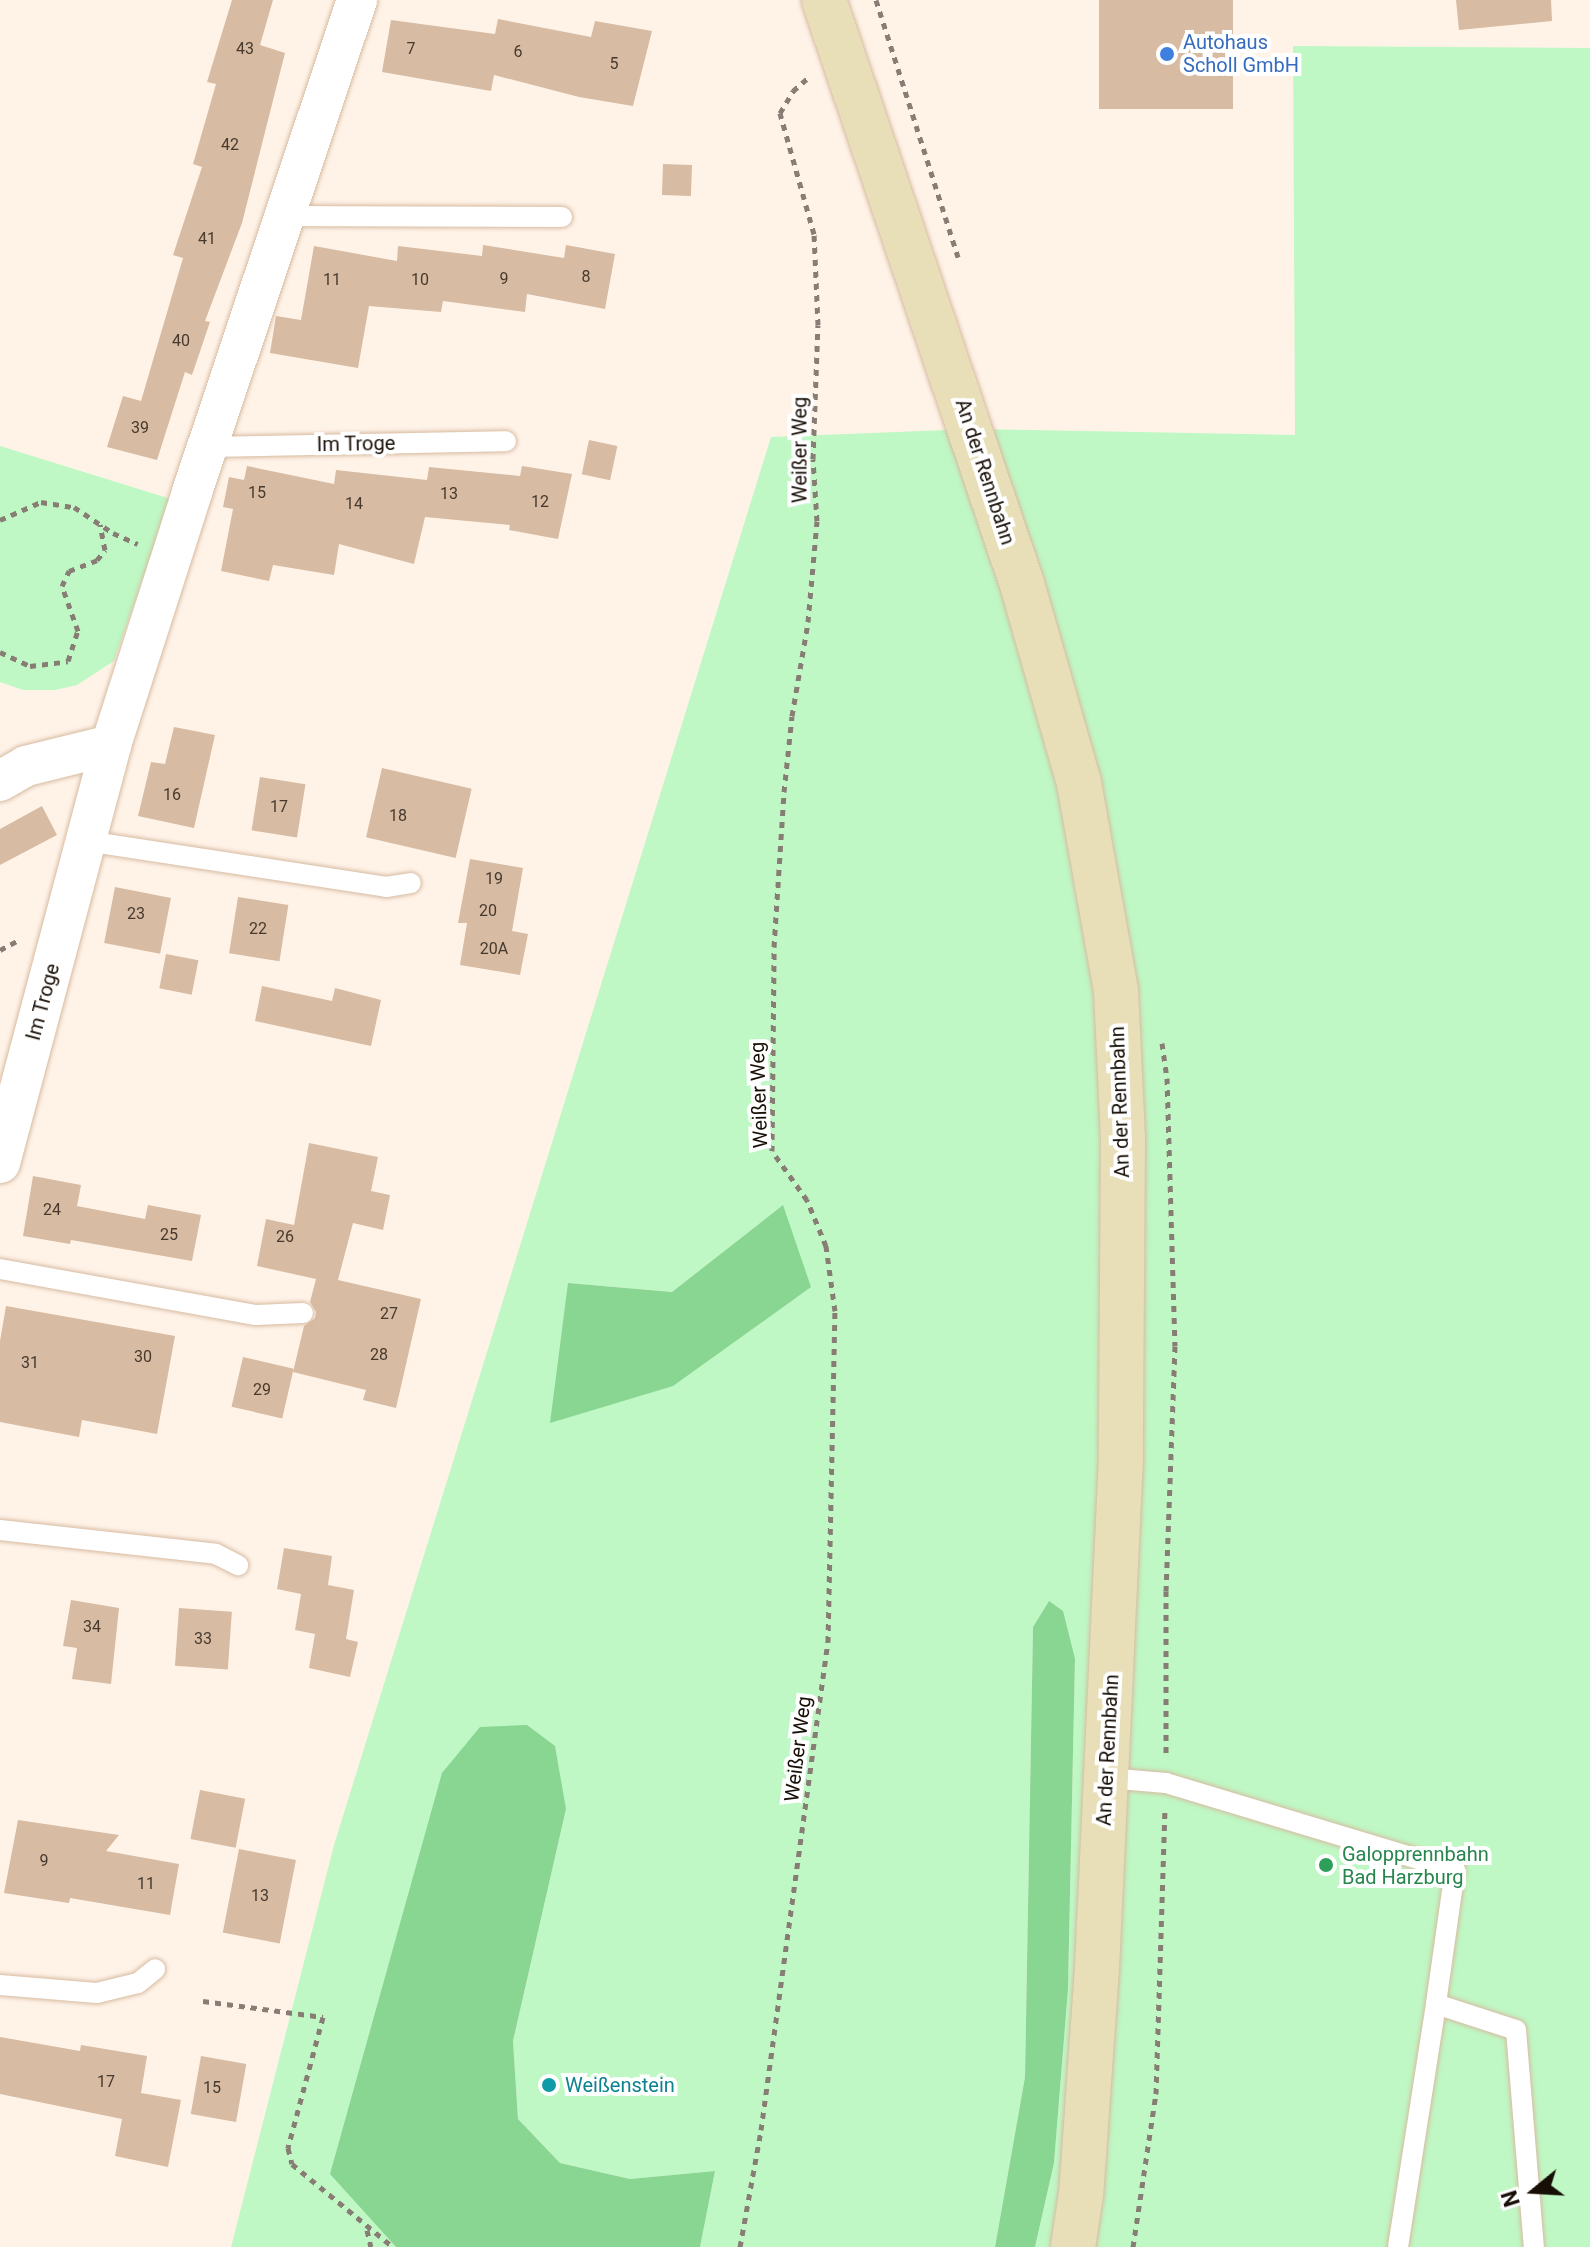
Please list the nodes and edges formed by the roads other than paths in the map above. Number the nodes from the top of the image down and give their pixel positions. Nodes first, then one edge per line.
1 (357, 0) edge
2 (824, 0) edge
3 (284, 216) junction
4 (562, 217) dead end
5 (506, 441) dead end
6 (207, 447) junction
7 (111, 745) junction
8 (0, 781) edge
9 (86, 841) junction
10 (411, 883) dead end
11 (0, 1163) edge
12 (0, 1269) edge
13 (303, 1313) dead end
14 (0, 1530) edge
15 (238, 1565) dead end
16 (1107, 1778) junction
17 (155, 1969) dead end
18 (0, 1985) edge
19 (1436, 2004) junction
20 (1073, 2247) edge
21 (1398, 2247) edge
22 (1534, 2247) edge

1 - 3 street, Im Troge
2 - 16 main road, An der Rennbahn
3 - 4 lane
3 - 6 street, Im Troge
5 - 6 lane, Im Troge
6 - 7 street, Im Troge
7 - 8 street
7 - 9 street, Im Troge
9 - 10 lane
9 - 11 street, Im Troge
12 - 13 lane
14 - 15 lane
16 - 19 lane
16 - 20 main road, An der Rennbahn
17 - 18 lane
19 - 21 lane
19 - 22 lane

